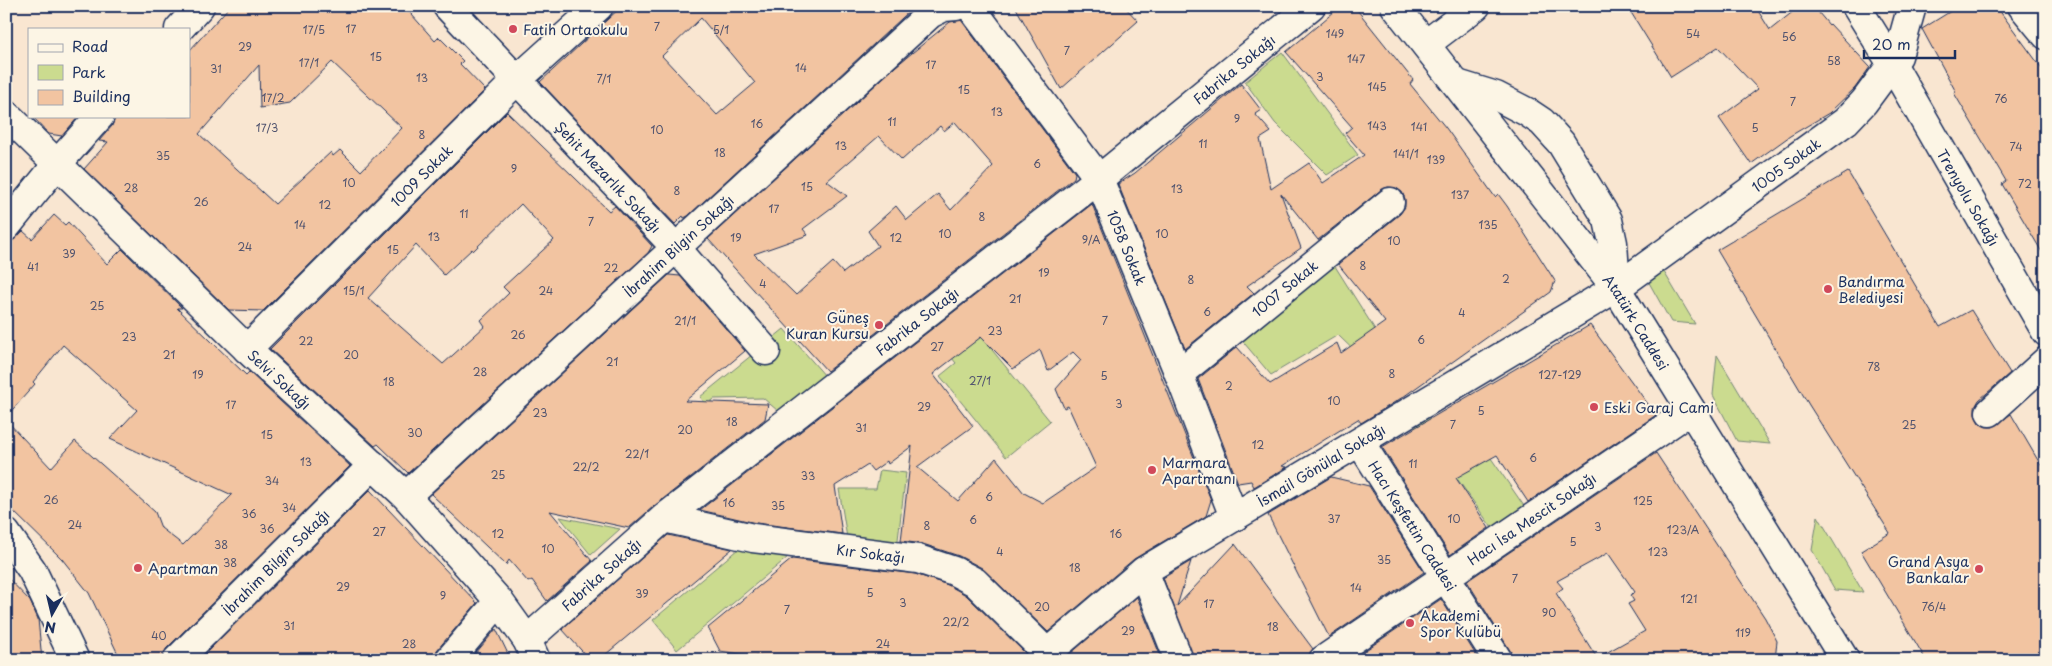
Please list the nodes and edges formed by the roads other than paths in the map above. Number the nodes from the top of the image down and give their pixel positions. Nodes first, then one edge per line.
1 (200, 6) edge
2 (447, 6) edge
3 (599, 6) edge
4 (956, 6) edge
5 (970, 6) edge
6 (1311, 6) edge
7 (1394, 6) edge
8 (1476, 6) edge
9 (1856, 6) edge
10 (1912, 6) edge
11 (2022, 6) edge
12 (180, 28) edge
13 (2046, 35) edge
14 (1426, 44) junction
15 (1892, 64) junction
16 (517, 80) junction
17 (1456, 84) junction
18 (6, 114) edge
19 (98, 118) edge
20 (58, 163) junction
21 (1098, 179) junction
22 (1390, 202) dead end
23 (6, 227) edge
24 (676, 248) junction
25 (1616, 288) junction
26 (2046, 332) edge
27 (247, 349) junction
28 (766, 350) dead end
29 (2046, 360) edge
30 (1179, 374) junction
31 (1691, 410) junction
32 (1990, 412) dead end
33 (1360, 442) junction
34 (373, 465) junction
35 (406, 496) junction
36 (1234, 517) junction
37 (664, 518) junction
38 (6, 533) edge
39 (1144, 571) junction
40 (1445, 576) junction
41 (498, 601) junction
42 (531, 650) edge
43 (1043, 656) edge
44 (74, 660) edge
45 (177, 660) edge
46 (449, 660) edge
47 (1179, 660) edge
48 (1323, 660) edge
49 (1498, 660) edge
50 (1845, 660) edge

1 - 12 street
2 - 16 street, Şehit Mezarlık Sokağı
3 - 16 street, 1009 Sokak
4 - 24 street, İbrahim Bilgin Sokağı
5 - 21 street, 1058 Sokak
6 - 21 street, Fabrika Sokağı
7 - 14 street, Atatürk Caddesi
8 - 14 street
9 - 15 street, Trenyolu Sokağı
10 - 15 street, 1005 Sokak
11 - 13 street
14 - 17 street, Atatürk Caddesi
15 - 25 street, 1005 Sokak
15 - 26 street, Trenyolu Sokağı
16 - 24 street, Şehit Mezarlık Sokağı
16 - 27 street, 1009 Sokak
17 - 25 street, Atatürk Caddesi
17 - 25 street
18 - 20 street, Selvi Sokağı
19 - 20 street
20 - 23 street
20 - 27 street, Selvi Sokağı
21 - 30 street, 1058 Sokak
21 - 37 street, Fabrika Sokağı
22 - 30 street, 1007 Sokak
24 - 28 street, Şehit Mezarlık Sokağı
24 - 35 street, İbrahim Bilgin Sokağı
25 - 31 street, Atatürk Caddesi
25 - 33 street, İsmail Gönülal Sokağı
27 - 34 street, Selvi Sokağı
29 - 32 street
30 - 36 street, 1058 Sokak
31 - 40 street, Hacı İsa Mescit Sokağı
31 - 50 street, Atatürk Caddesi
33 - 36 street, İsmail Gönülal Sokağı
33 - 40 street, Hacı Keşfettin Caddesi
34 - 35 street, Selvi Sokağı
34 - 45 street, İbrahim Bilgin Sokağı
35 - 41 street, Selvi Sokağı
36 - 39 street, İsmail Gönülal Sokağı
37 - 42 street, Fabrika Sokağı
37 - 43 street, Kır Sokağı
38 - 44 street
39 - 43 street, İsmail Gönülal Sokağı
39 - 47 street
40 - 48 street, Hacı İsa Mescit Sokağı
40 - 49 street, Hacı Keşfettin Caddesi
41 - 42 street, Selvi Sokağı
41 - 46 street

